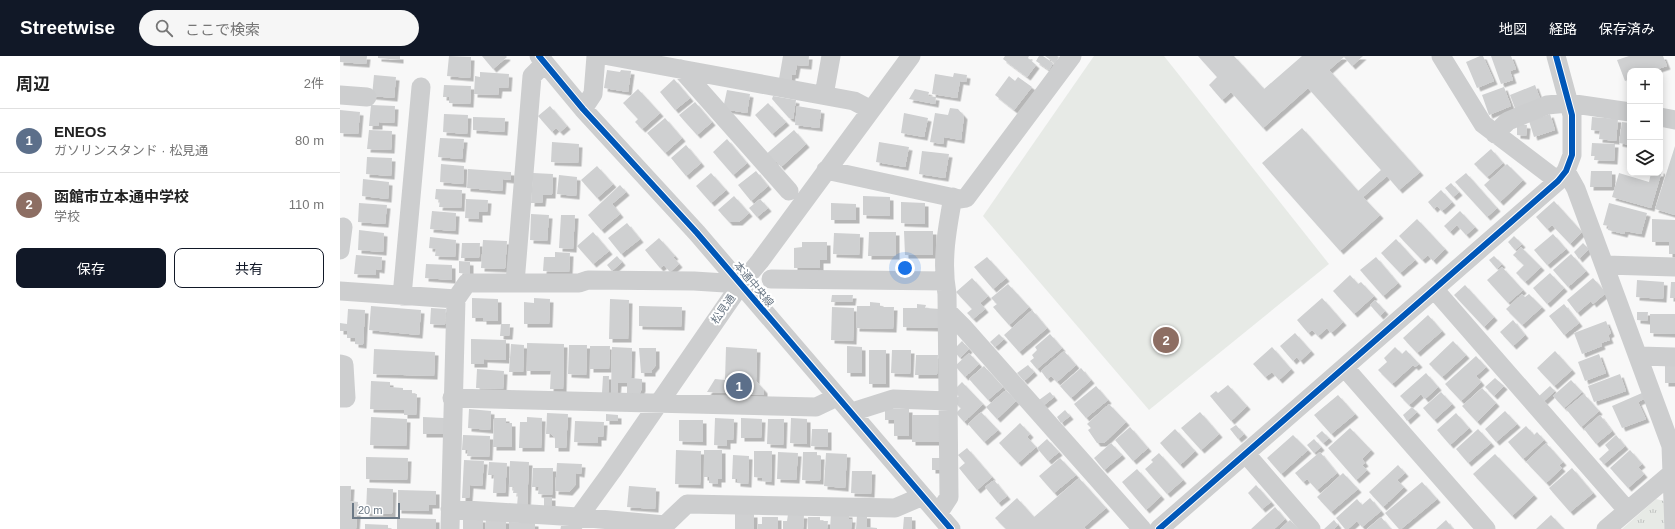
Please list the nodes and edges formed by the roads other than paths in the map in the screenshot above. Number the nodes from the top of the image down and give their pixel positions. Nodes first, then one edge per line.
1 (596, 56) edge
2 (609, 56) edge
3 (831, 56) edge
4 (911, 56) edge
5 (1072, 56) edge
6 (1441, 56) edge
7 (1556, 56) edge
8 (542, 60) edge
9 (682, 69) junction
10 (421, 87) dead end
11 (340, 95) edge
12 (824, 95) junction
13 (367, 97) dead end
14 (1568, 103) junction
15 (583, 108) junction
16 (871, 110) junction
17 (1627, 112) edge
18 (1663, 118) edge
19 (1675, 120) edge
20 (1495, 134) junction
21 (826, 170) junction
22 (1562, 176) junction
23 (788, 192) dead end
24 (952, 197) junction
25 (343, 227) dead end
26 (340, 250) edge
27 (1604, 265) junction
28 (1675, 267) edge
29 (771, 279) dead end
30 (945, 281) junction
31 (515, 283) junction
32 (741, 284) junction
33 (1434, 289) junction
34 (340, 291) edge
35 (402, 296) junction
36 (456, 299) junction
37 (948, 312) junction
38 (1639, 356) junction
39 (1675, 356) edge
40 (340, 364) edge
41 (1345, 368) junction
42 (837, 397) junction
43 (340, 398) edge
44 (452, 398) junction
45 (949, 401) junction
46 (658, 404) junction
47 (852, 412) junction
48 (1673, 446) edge
49 (1246, 454) junction
50 (1672, 473) junction
51 (923, 496) junction
52 (450, 509) junction
53 (1627, 510) junction
54 (938, 514) junction
55 (574, 523) edge
56 (450, 529) edge
57 (951, 529) edge
58 (1142, 529) edge
59 (1159, 529) edge
60 (1311, 529) edge
61 (1486, 529) edge
62 (1606, 529) edge
63 (1674, 529) edge

1 - 15 street
2 - 9 street
3 - 12 street
4 - 16 street, 松見通
5 - 24 street
6 - 20 street
7 - 14 street
8 - 15 street, 本通中央線
8 - 31 street
9 - 12 street
9 - 23 street
10 - 35 street
11 - 13 street
12 - 16 street
14 - 17 street
14 - 20 street
14 - 22 street
15 - 32 street, 本通中央線
16 - 21 street, 松見通
18 - 19 street
20 - 22 street
21 - 24 street
21 - 32 street, 松見通
22 - 27 street
22 - 33 street
24 - 30 street
25 - 26 street
27 - 28 street
27 - 38 street
29 - 30 street
30 - 37 street
31 - 32 street
31 - 36 street
32 - 42 street, 本通中央線
32 - 46 street, 松見通
33 - 41 street
33 - 53 street
34 - 35 street
35 - 36 street
36 - 44 street
37 - 45 street
37 - 58 street
38 - 39 street
38 - 48 street
40 - 43 street
41 - 49 street
41 - 61 street
42 - 46 street
42 - 47 street, 本通中央線
44 - 46 street
44 - 52 street
45 - 47 street
45 - 54 street
46 - 55 street, 松見通
47 - 51 street, 本通中央線
48 - 50 street
49 - 59 street
49 - 60 street
50 - 53 street
50 - 63 street
51 - 54 street, 本通中央線
51 - 55 street
52 - 55 street
52 - 56 street
53 - 62 street
54 - 57 street, 本通中央線

